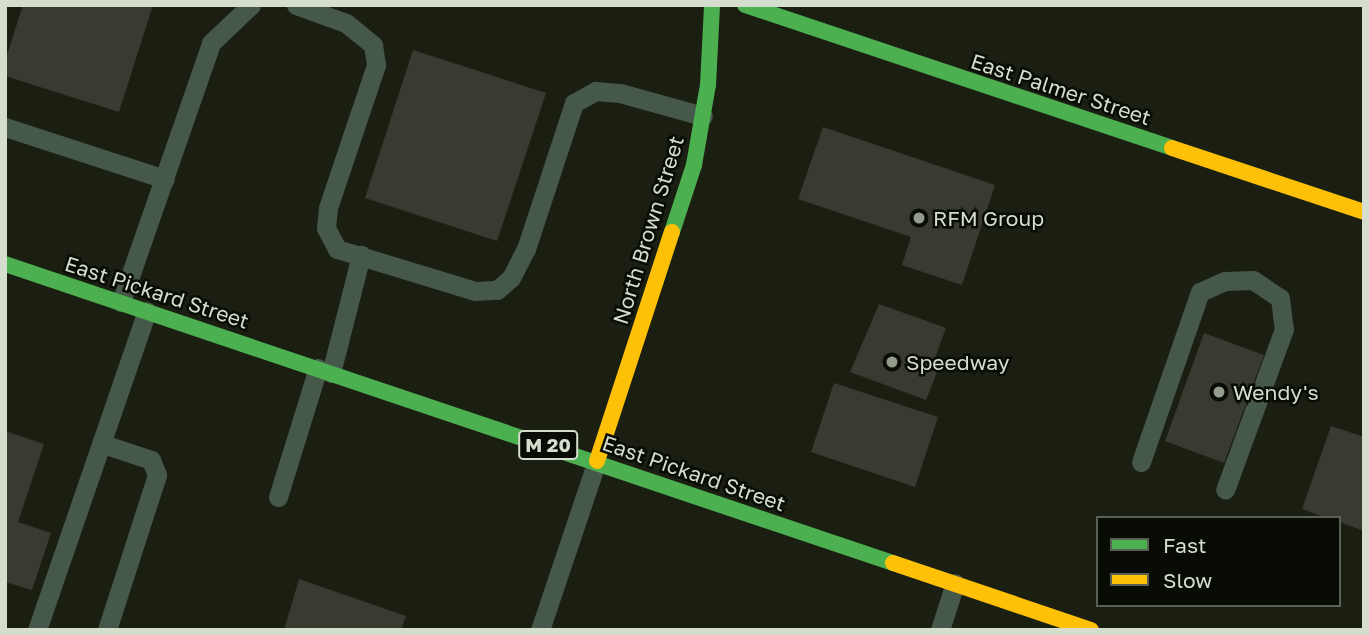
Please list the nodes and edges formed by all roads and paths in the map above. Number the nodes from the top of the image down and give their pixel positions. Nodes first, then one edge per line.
1 (250, 5) edge
2 (296, 5) edge
3 (712, 5) edge
4 (745, 5) edge
5 (703, 116) junction
6 (5, 127) edge
7 (165, 179) junction
8 (1364, 212) edge
9 (361, 255) junction
10 (5, 264) edge
11 (121, 302) junction
12 (147, 311) junction
13 (325, 370) junction
14 (103, 444) junction
15 (597, 461) junction
16 (1140, 462) dead end
17 (1225, 490) dead end
18 (278, 497) dead end
19 (955, 583) junction
20 (37, 630) edge
21 (107, 630) edge
22 (540, 630) edge
23 (940, 630) edge
24 (1091, 630) edge

1 - 7 lane
2 - 9 lane
3 - 5 main road, North Brown Street
4 - 8 main road, East Palmer Street
5 - 9 lane
5 - 15 main road, North Brown Street
6 - 7 lane
7 - 11 lane
9 - 13 lane
10 - 11 main road, East Pickard Street / M 20
11 - 12 main road, East Pickard Street / M 20
12 - 13 main road, East Pickard Street / M 20
12 - 14 lane
13 - 15 main road, East Pickard Street / M 20
13 - 18 lane
14 - 20 lane
14 - 21 lane
15 - 19 main road, East Pickard Street / M 20
15 - 22 lane
16 - 17 lane
19 - 23 lane
19 - 24 main road, East Pickard Street / M 20

